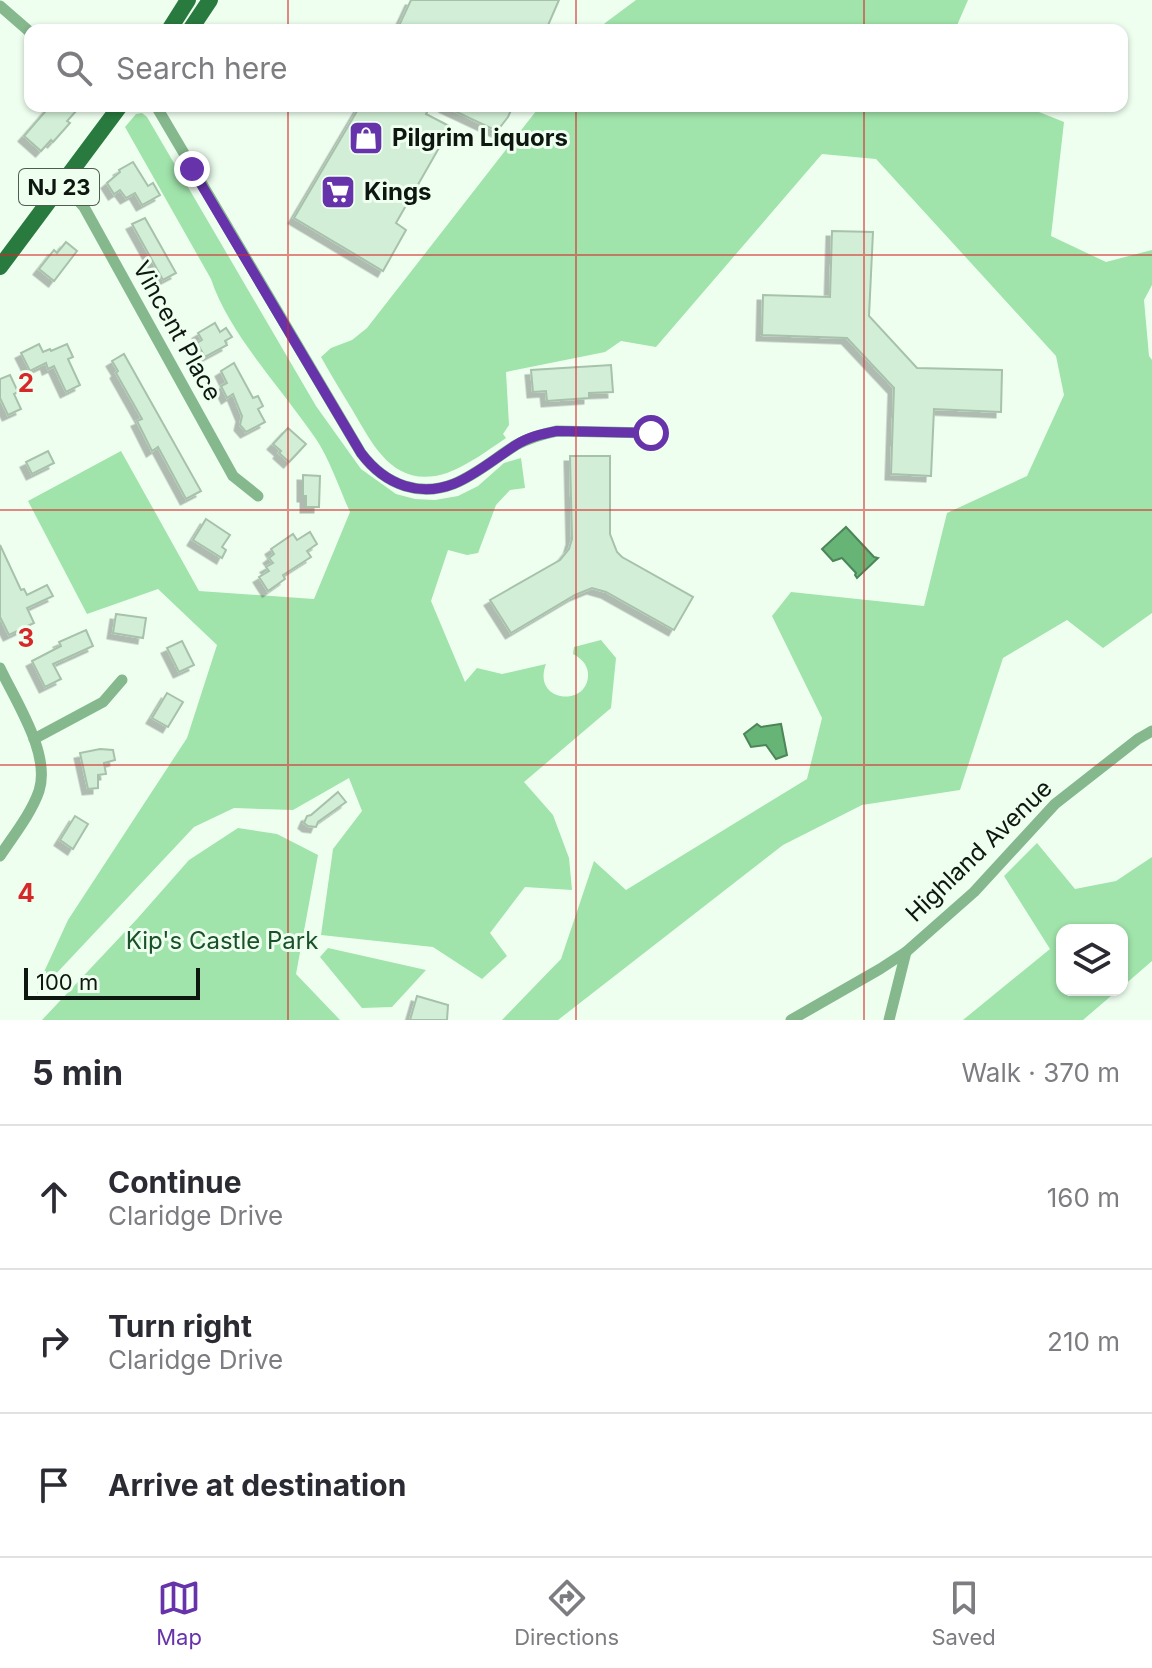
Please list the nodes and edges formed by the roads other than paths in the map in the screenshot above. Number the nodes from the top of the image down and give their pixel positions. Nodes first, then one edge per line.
1 (188, 0) edge
2 (210, 0) edge
3 (0, 6) edge
4 (173, 24) edge
5 (194, 24) edge
6 (24, 27) edge
7 (114, 112) edge
8 (160, 112) edge
9 (62, 183) junction
10 (3, 256) edge
11 (651, 433) dead end
12 (258, 496) dead end
13 (0, 668) edge
14 (122, 680) dead end
15 (1152, 731) edge
16 (34, 739) junction
17 (0, 856) edge
18 (906, 952) junction
19 (791, 1020) edge
20 (889, 1020) edge

1 - 4 main road
2 - 5 main road
3 - 6 street
7 - 9 main road, NJ 23
8 - 11 street
9 - 10 main road, NJ 23
9 - 12 street, Vincent Place
13 - 16 street
14 - 16 street
15 - 18 street, Highland Avenue
16 - 17 street
18 - 19 street, Highland Avenue
18 - 20 street

